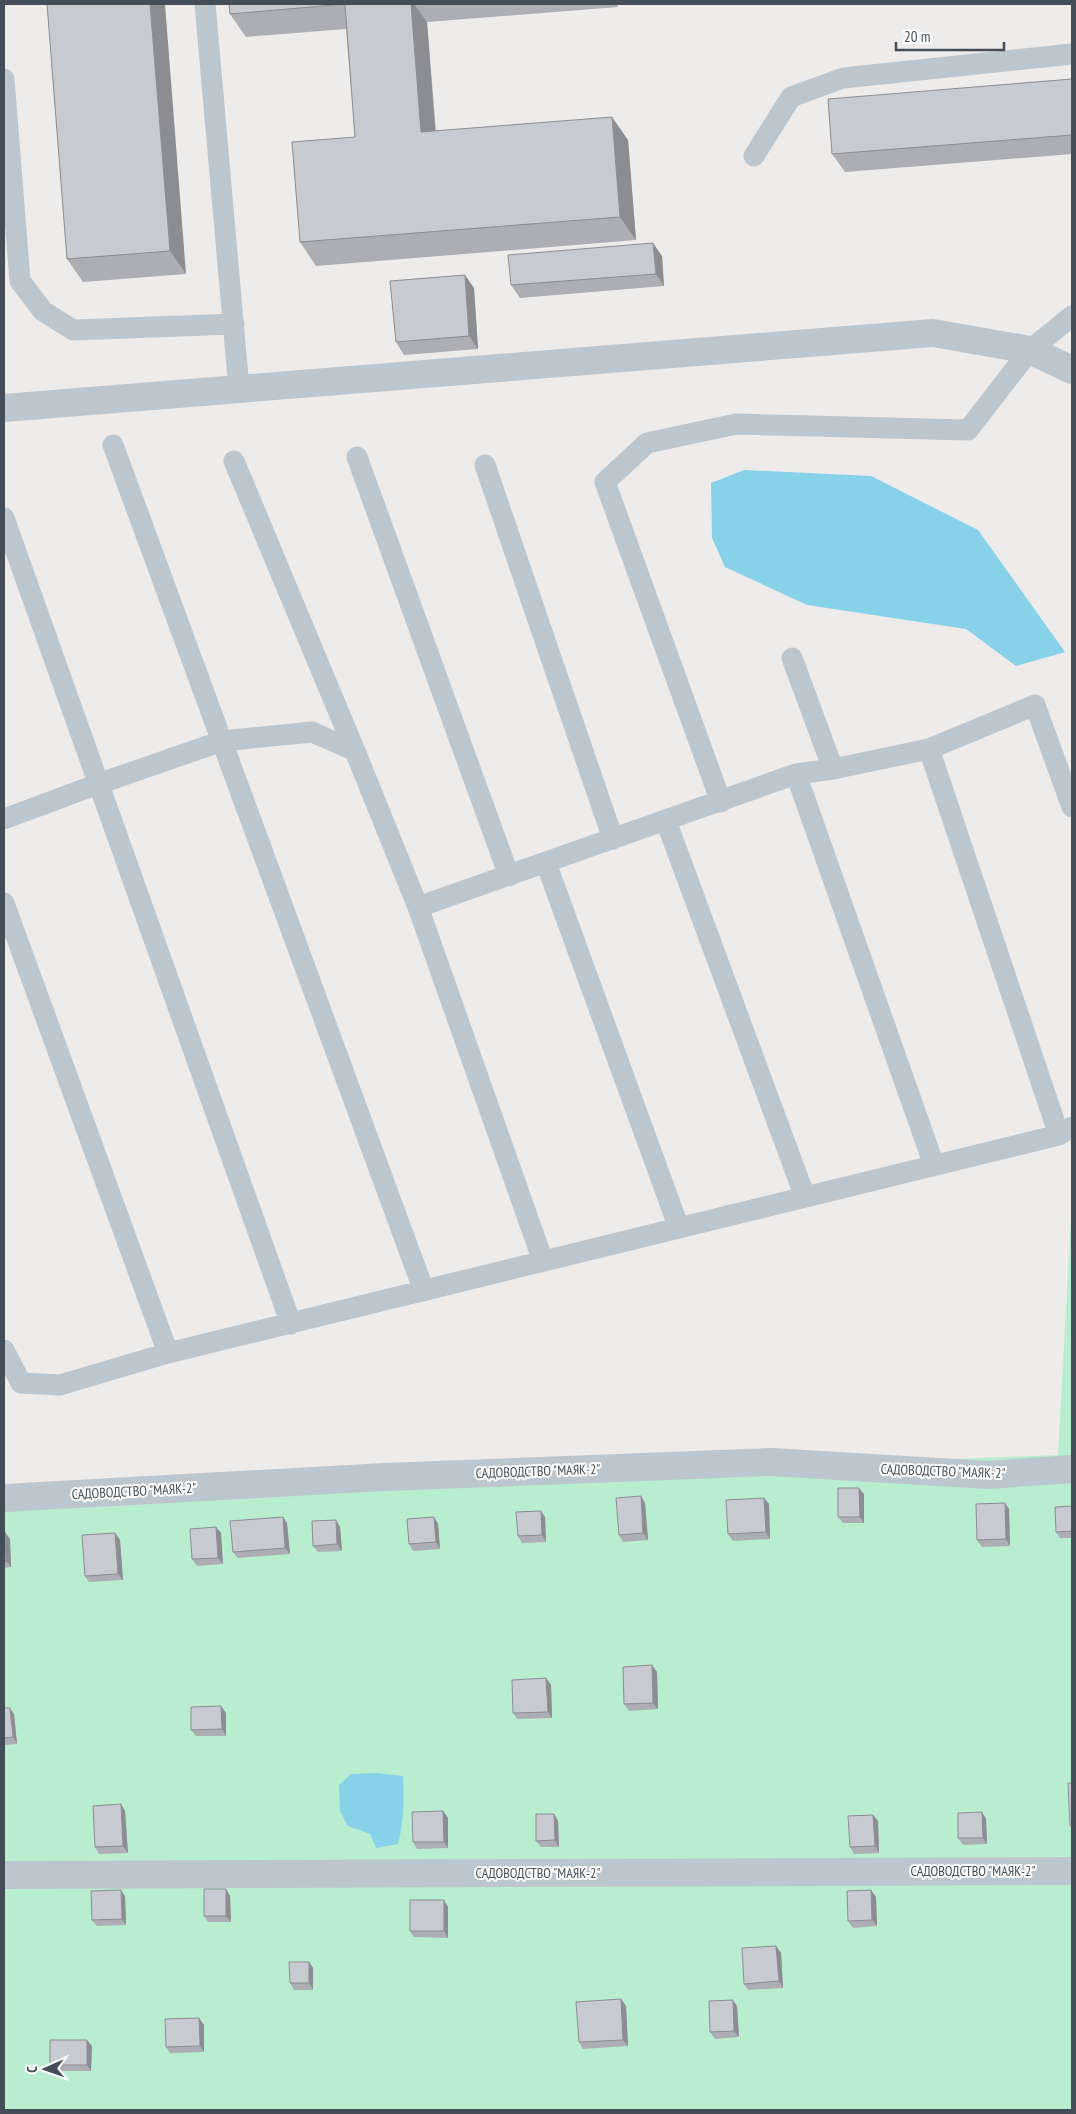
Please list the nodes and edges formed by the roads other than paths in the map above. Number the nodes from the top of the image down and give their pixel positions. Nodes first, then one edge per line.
1 (205, 4) edge
2 (1072, 54) edge
3 (4, 79) edge
4 (754, 156) dead end
5 (1072, 316) edge
6 (234, 324) junction
7 (1030, 350) junction
8 (1072, 370) edge
9 (239, 389) junction
10 (4, 408) edge
11 (113, 445) dead end
12 (357, 457) dead end
13 (234, 461) dead end
14 (485, 465) dead end
15 (4, 518) edge
16 (792, 658) dead end
17 (222, 741) junction
18 (929, 749) junction
19 (355, 751) junction
20 (833, 769) junction
21 (796, 774) junction
22 (98, 784) junction
23 (721, 802) junction
24 (1072, 807) edge
25 (4, 819) edge
26 (666, 820) junction
27 (613, 839) junction
28 (546, 863) junction
29 (509, 876) junction
30 (4, 903) edge
31 (418, 907) junction
32 (1066, 1131) edge
33 (934, 1165) junction
34 (805, 1197) junction
35 (679, 1228) junction
36 (543, 1261) junction
37 (424, 1291) junction
38 (291, 1324) junction
39 (4, 1350) edge
40 (168, 1353) junction
41 (1072, 1469) edge
42 (4, 1498) edge
43 (1072, 1870) edge
44 (4, 1875) edge

1 - 6 lane
2 - 4 lane
3 - 6 lane
5 - 7 lane
6 - 9 lane
7 - 8 street
7 - 9 street
7 - 23 lane
9 - 10 street
11 - 17 lane
12 - 29 lane
13 - 19 lane
14 - 27 lane
15 - 22 lane
16 - 20 lane
17 - 19 lane
17 - 22 lane
17 - 37 lane
18 - 20 lane
18 - 24 lane
18 - 32 lane
19 - 31 lane
20 - 21 lane
21 - 23 lane
21 - 33 lane
22 - 25 lane
22 - 38 lane
23 - 26 lane
26 - 27 lane
26 - 34 lane
27 - 28 lane
28 - 29 lane
28 - 35 lane
29 - 31 lane
30 - 40 lane
31 - 36 lane
32 - 33 lane
33 - 34 lane
34 - 35 lane
35 - 36 lane
36 - 37 lane
37 - 38 lane
38 - 40 lane
39 - 40 lane
41 - 42 street, САДОВОДСТВО "МАЯК-2"
43 - 44 street, САДОВОДСТВО "МАЯК-2"

